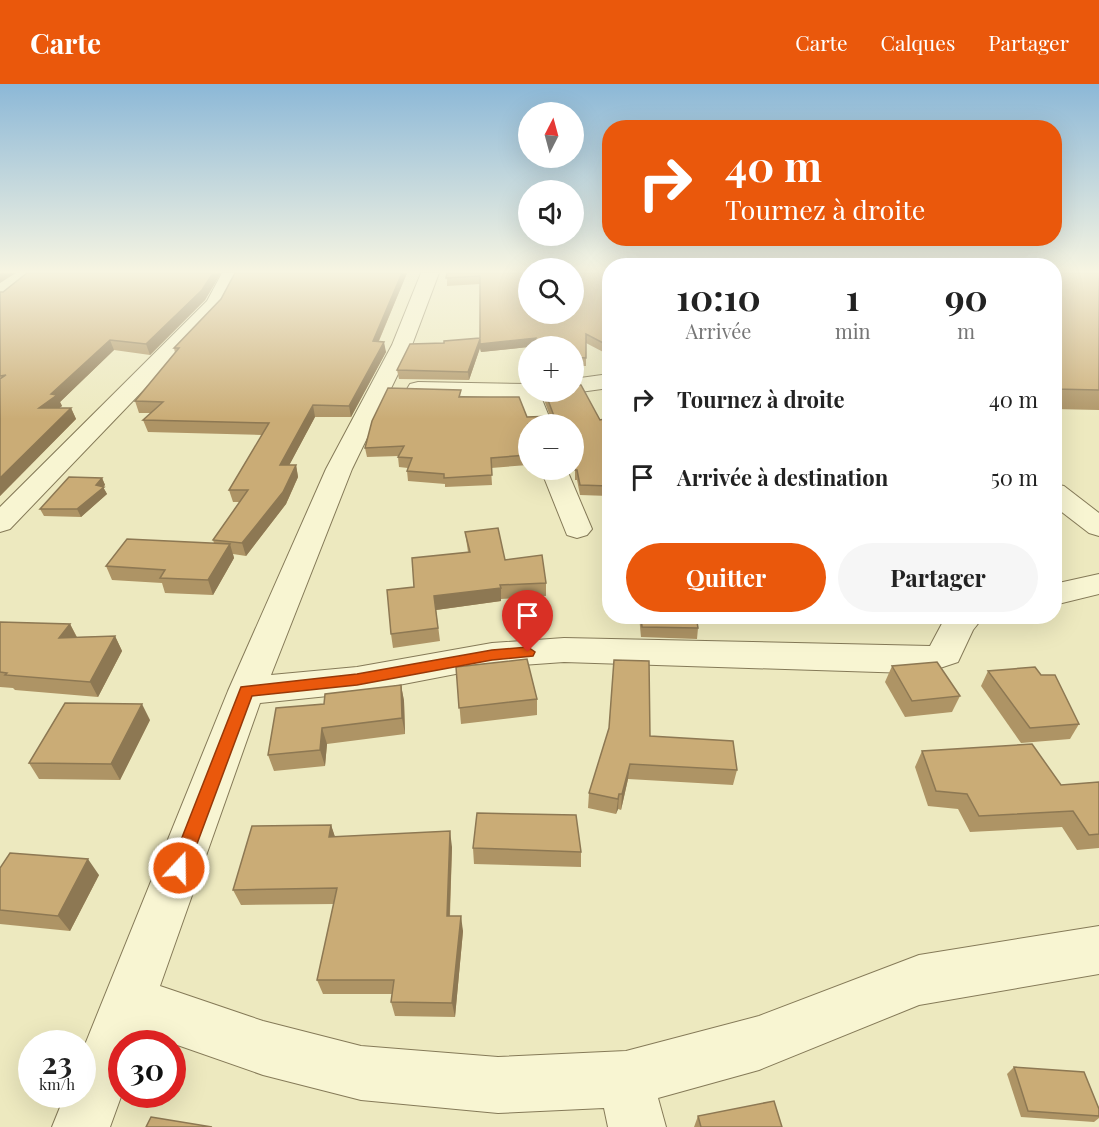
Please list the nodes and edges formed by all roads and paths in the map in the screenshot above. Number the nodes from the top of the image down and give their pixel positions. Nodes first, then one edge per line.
1 (198, 322) edge
2 (411, 322) edge
3 (602, 382) edge
4 (584, 384) edge
5 (380, 388) junction
6 (518, 391) edge
7 (558, 480) edge
8 (1062, 498) edge
9 (0, 523) edge
10 (1099, 527) edge
11 (577, 529) dead end
12 (1099, 584) edge
13 (1062, 594) edge
14 (958, 624) edge
15 (246, 691) junction
16 (1099, 950) edge
17 (129, 1002) junction
18 (632, 1103) edge
19 (81, 1127) edge

1 - 9 street
2 - 5 street
3 - 4 street
5 - 6 street
5 - 15 street
7 - 11 street
8 - 10 street
12 - 13 street
14 - 15 street
15 - 17 street
16 - 18 street
17 - 18 street
17 - 19 street

